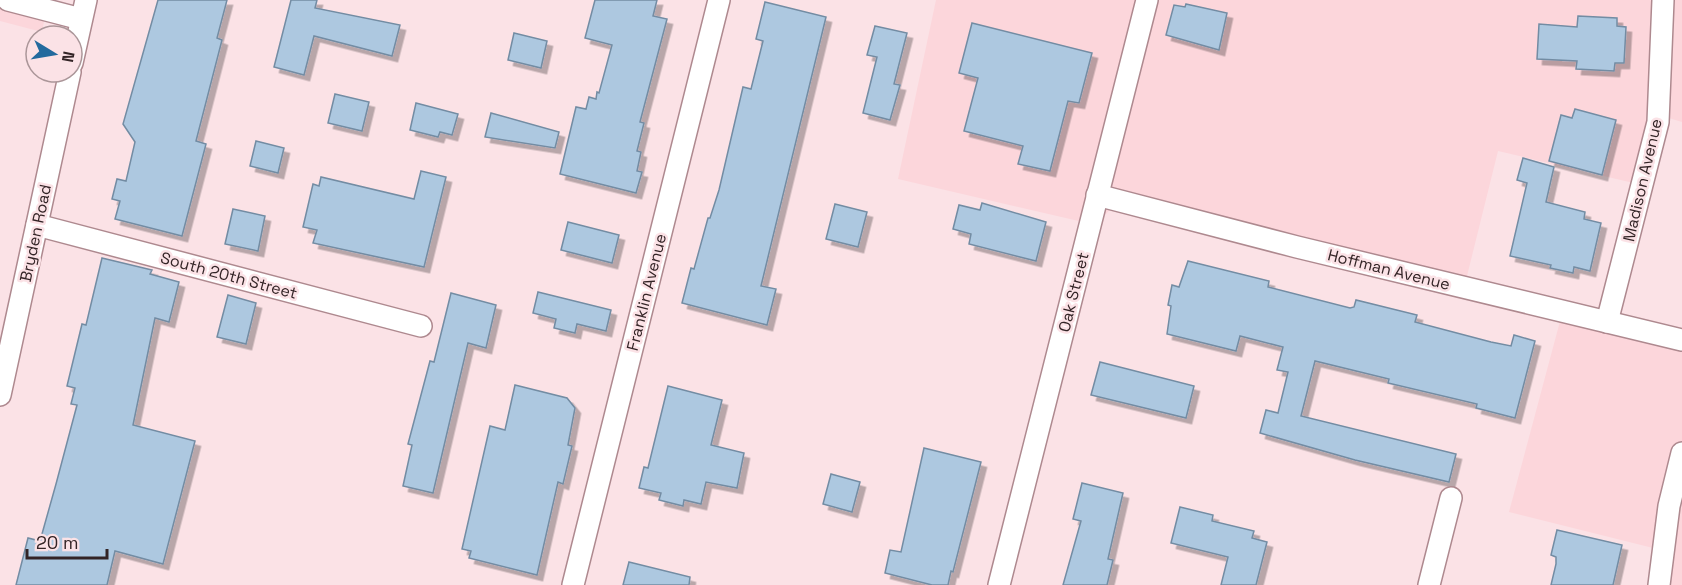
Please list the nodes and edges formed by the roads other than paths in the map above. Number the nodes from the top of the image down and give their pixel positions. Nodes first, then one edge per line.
1 (8, 0) edge
2 (719, 0) edge
3 (1147, 0) edge
4 (1663, 0) edge
5 (84, 9) edge
6 (81, 24) edge
7 (67, 84) edge
8 (1097, 195) junction
9 (37, 225) junction
10 (9, 315) edge
11 (1607, 322) junction
12 (421, 326) dead end
13 (1682, 340) edge
14 (0, 394) edge
15 (1682, 453) edge
16 (1451, 498) dead end
17 (573, 585) edge
18 (999, 585) edge
19 (1429, 585) edge
20 (1659, 585) edge

1 - 5 street
2 - 17 street, Franklin Avenue
3 - 8 street, Oak Street
4 - 11 street, Madison Avenue
5 - 6 street
7 - 9 street, Bryden Road
8 - 11 street, Hoffman Avenue
8 - 18 street, Oak Street
9 - 10 street, Bryden Road
9 - 12 street, South 20th Street
10 - 14 street, Bryden Road
11 - 13 street, Hoffman Avenue
15 - 20 street
16 - 19 street

